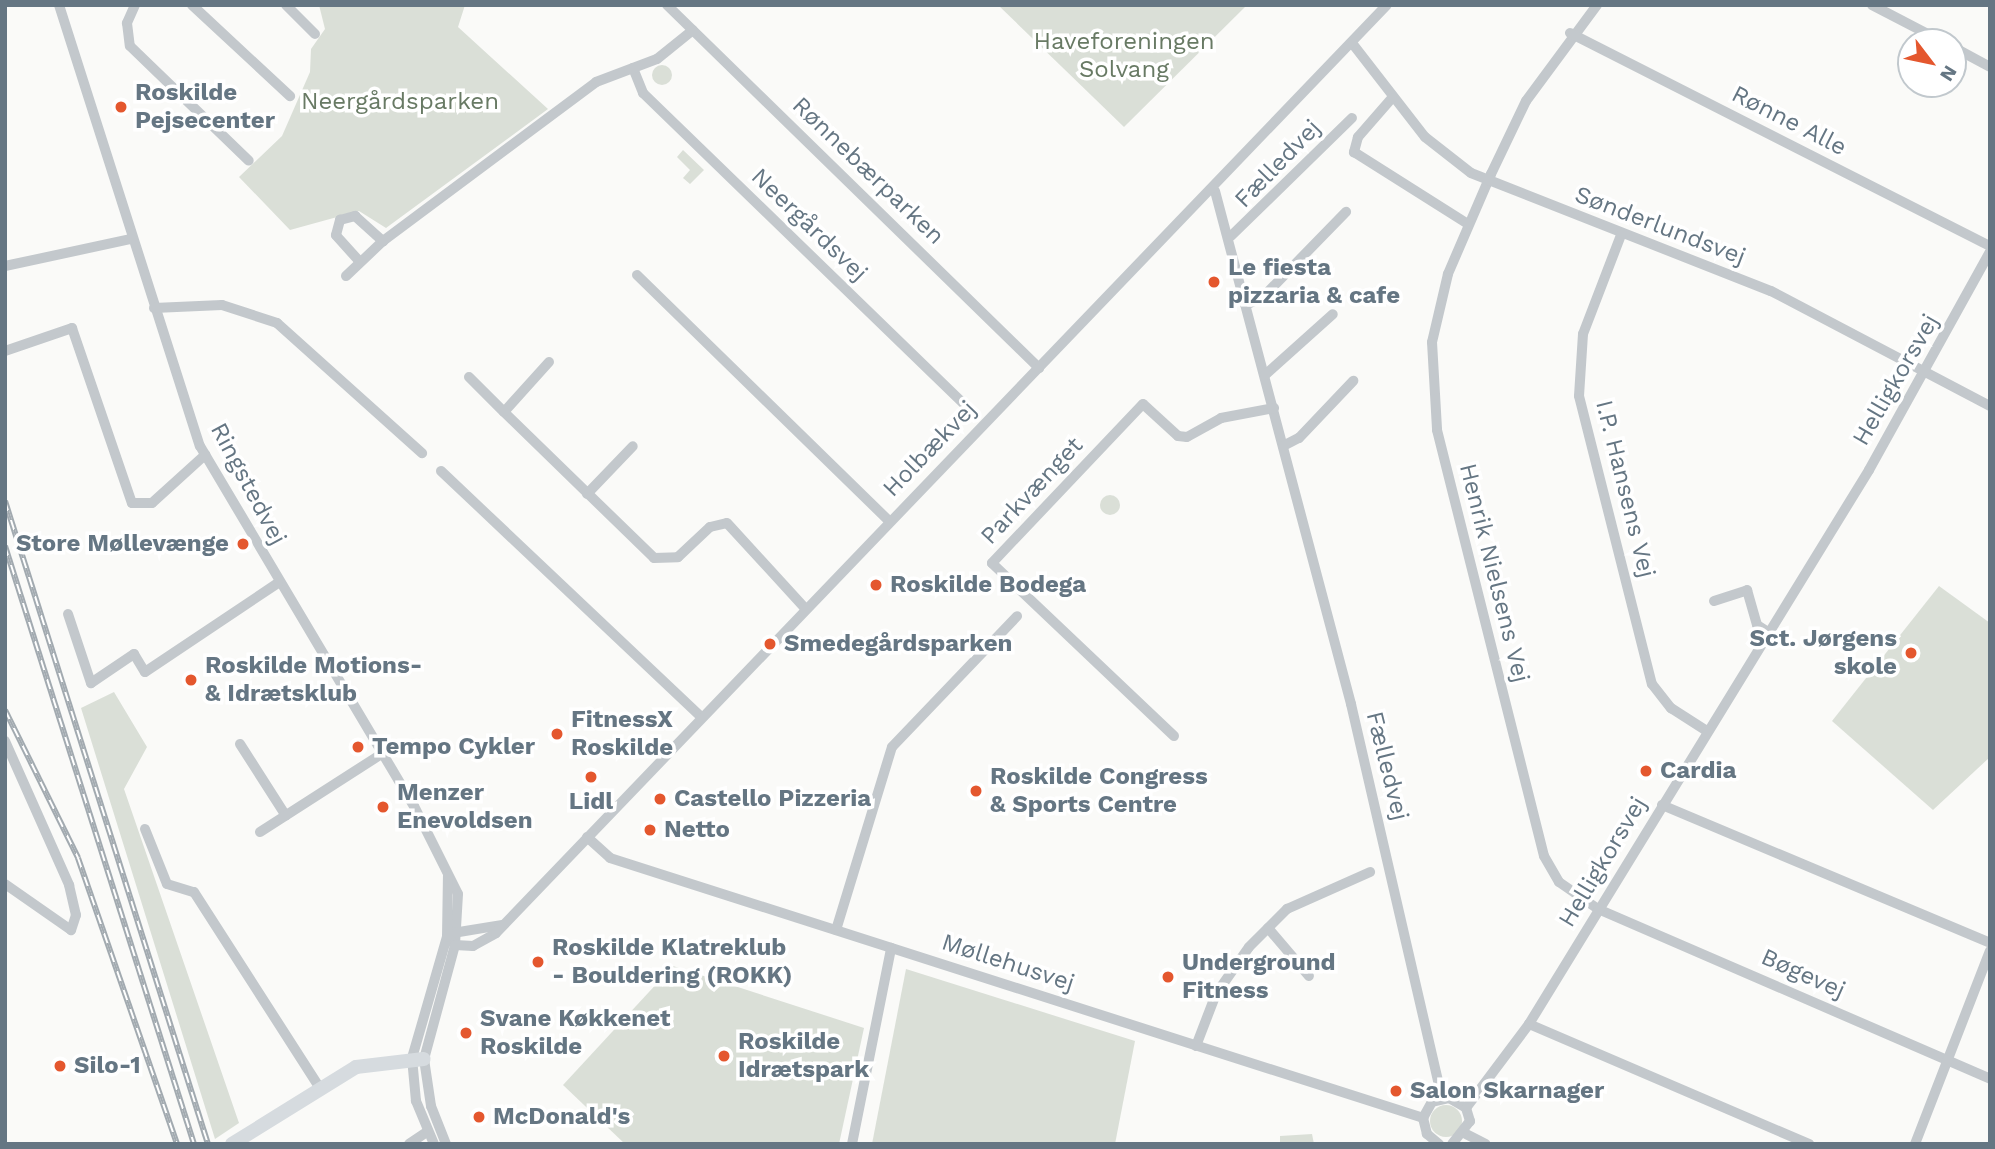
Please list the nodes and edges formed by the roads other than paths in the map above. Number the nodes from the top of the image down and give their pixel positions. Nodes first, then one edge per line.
1 (59, 5) edge
2 (135, 5) edge
3 (192, 5) edge
4 (286, 5) edge
5 (667, 5) edge
6 (1387, 5) edge
7 (1597, 5) edge
8 (1872, 5) edge
9 (1916, 28) edge
10 (693, 30) junction
11 (1570, 33) junction
12 (315, 34) dead end
13 (1352, 43) junction
14 (1967, 55) edge
15 (1990, 67) edge
16 (633, 68) junction
17 (290, 96) dead end
18 (1392, 98) junction
19 (1353, 118) dead end
20 (249, 161) dead end
21 (1487, 180) junction
22 (1215, 191) junction
23 (1346, 212) dead end
24 (1468, 225) junction
25 (1621, 235) junction
26 (1231, 236) junction
27 (131, 239) junction
28 (383, 241) junction
29 (1990, 246) edge
30 (1990, 252) edge
31 (360, 261) junction
32 (5, 266) edge
33 (637, 275) dead end
34 (346, 276) dead end
35 (1248, 304) junction
36 (153, 308) junction
37 (1333, 314) dead end
38 (5, 351) edge
39 (549, 362) dead end
40 (1039, 368) junction
41 (1927, 373) junction
42 (1265, 375) junction
43 (469, 377) dead end
44 (1353, 381) dead end
45 (965, 405) dead end
46 (1990, 406) edge
47 (1273, 408) junction
48 (504, 412) junction
49 (633, 446) dead end
50 (1283, 446) junction
51 (422, 453) dead end
52 (205, 455) junction
53 (441, 471) dead end
54 (587, 494) junction
55 (889, 521) junction
56 (278, 583) junction
57 (1714, 601) dead end
58 (805, 608) junction
59 (68, 614) dead end
60 (1017, 616) dead end
61 (1768, 632) junction
62 (701, 717) junction
63 (1707, 731) junction
64 (1174, 736) dead end
65 (5, 741) edge
66 (240, 744) dead end
67 (383, 753) junction
68 (1662, 804) junction
69 (286, 816) junction
70 (145, 829) dead end
71 (260, 832) dead end
72 (587, 837) junction
73 (449, 869) junction
74 (1370, 872) dead end
75 (5, 884) edge
76 (1598, 909) junction
77 (504, 924) junction
78 (1268, 928) junction
79 (458, 930) junction
80 (836, 930) junction
81 (451, 941) junction
82 (1990, 943) edge
83 (891, 948) junction
84 (1990, 951) edge
85 (1309, 976) dead end
86 (1529, 1024) junction
87 (1196, 1046) junction
88 (418, 1058) junction
89 (1947, 1060) junction
90 (1990, 1079) edge
91 (319, 1087) junction
92 (1442, 1098) junction
93 (1466, 1108) junction
94 (1423, 1118) junction
95 (427, 1132) junction
96 (1465, 1134) junction
97 (232, 1144) edge
98 (409, 1144) edge
99 (434, 1144) edge
100 (446, 1144) edge
101 (852, 1144) edge
102 (1439, 1144) edge
103 (1452, 1144) edge
104 (1486, 1144) edge
105 (1809, 1144) edge
106 (1914, 1144) edge

1 - 27 street, Ringstedvej
2 - 20 street
3 - 17 street
4 - 12 street
5 - 10 street, Rønnebærparken
6 - 13 street, Holbækvej
7 - 11 street, Henrik Nielsens Vej
8 - 9 street
10 - 16 street
10 - 40 street, Rønnebærparken
11 - 21 street, Henrik Nielsens Vej
11 - 29 street, Rønne Alle
13 - 18 street, Sønderlundsvej
13 - 22 street, Holbækvej
14 - 15 street
16 - 28 street
16 - 45 street, Neergårdsvej
18 - 21 street, Sønderlundsvej
18 - 24 street
19 - 26 street, Fælledvej
21 - 24 street, Henrik Nielsens Vej
21 - 25 street, Sønderlundsvej
22 - 26 street, Fælledvej
22 - 40 street, Holbækvej
23 - 35 street
24 - 76 street, Henrik Nielsens Vej
25 - 41 street, Sønderlundsvej
25 - 63 street, I.P. Hansens Vej
26 - 35 street, Fælledvej
27 - 32 street
27 - 36 street, Ringstedvej
28 - 31 street
28 - 31 street
30 - 41 street, Helligkorsvej
31 - 34 street
33 - 55 street
35 - 42 street, Fælledvej
36 - 51 street
36 - 52 street, Ringstedvej
37 - 42 street
38 - 52 street
39 - 48 street
40 - 55 street, Holbækvej
41 - 46 street, Sønderlundsvej
41 - 61 street, Helligkorsvej
42 - 47 street, Fælledvej
43 - 48 street
44 - 50 street
47 - 50 street, Fælledvej
47 - 64 street, Parkvænget
48 - 54 street
49 - 54 street
50 - 92 street, Fælledvej
52 - 56 street, Ringstedvej
53 - 62 street
54 - 58 street
55 - 58 street, Holbækvej
56 - 59 street
56 - 67 street, Ringstedvej
57 - 61 street
58 - 62 street, Holbækvej
60 - 80 street
61 - 63 street, Helligkorsvej
62 - 72 street, Holbækvej
63 - 68 street, Helligkorsvej
65 - 75 street
66 - 69 street
67 - 69 street
67 - 73 street, Ringstedvej
68 - 76 street, Helligkorsvej
68 - 82 street
69 - 71 street
70 - 91 street
72 - 77 street, Holbækvej
72 - 80 street, Møllehusvej
73 - 79 street, Ringstedvej
73 - 81 street
74 - 78 street
76 - 86 street, Helligkorsvej
76 - 89 street, Bøgevej
77 - 79 street
77 - 81 street, Holbækvej
78 - 85 street
78 - 87 street
79 - 81 street
80 - 83 street, Møllehusvej
81 - 88 street
83 - 87 street, Møllehusvej
83 - 101 street
84 - 89 street
86 - 93 street, Helligkorsvej
86 - 105 street
87 - 94 street, Møllehusvej
88 - 91 main road
88 - 95 street
88 - 100 street
89 - 90 street, Bøgevej
89 - 106 street
91 - 97 main road
92 - 93 street
92 - 94 street
93 - 96 street
94 - 102 street
95 - 98 street
95 - 99 street
96 - 103 street
96 - 104 street

